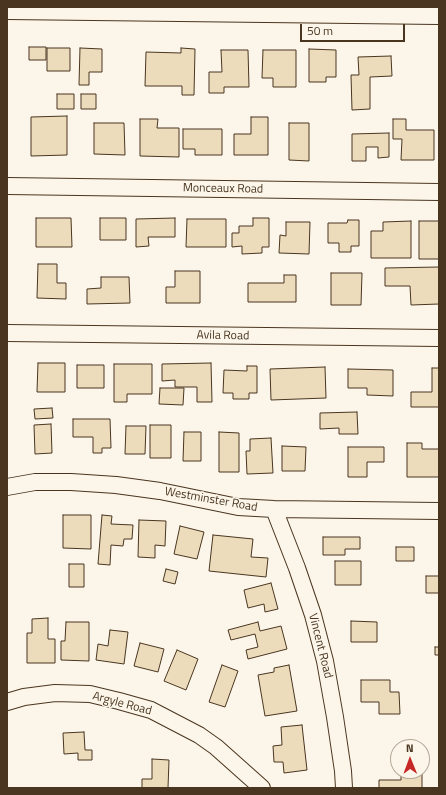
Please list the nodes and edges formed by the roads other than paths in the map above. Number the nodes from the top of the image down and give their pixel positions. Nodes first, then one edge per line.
1 (7, 10) edge
2 (439, 16) edge
3 (7, 186) edge
4 (439, 192) edge
5 (7, 333) edge
6 (439, 338) edge
7 (7, 487) edge
8 (274, 509) junction
9 (439, 511) edge
10 (7, 702) edge
11 (262, 788) edge
12 (344, 788) edge

1 - 2 street
3 - 4 street, Monceaux Road
5 - 6 street, Avila Road
7 - 8 street, Westminster Road
8 - 9 street, Westminster Road
8 - 12 street, Vincent Road
10 - 11 street, Argyle Road

